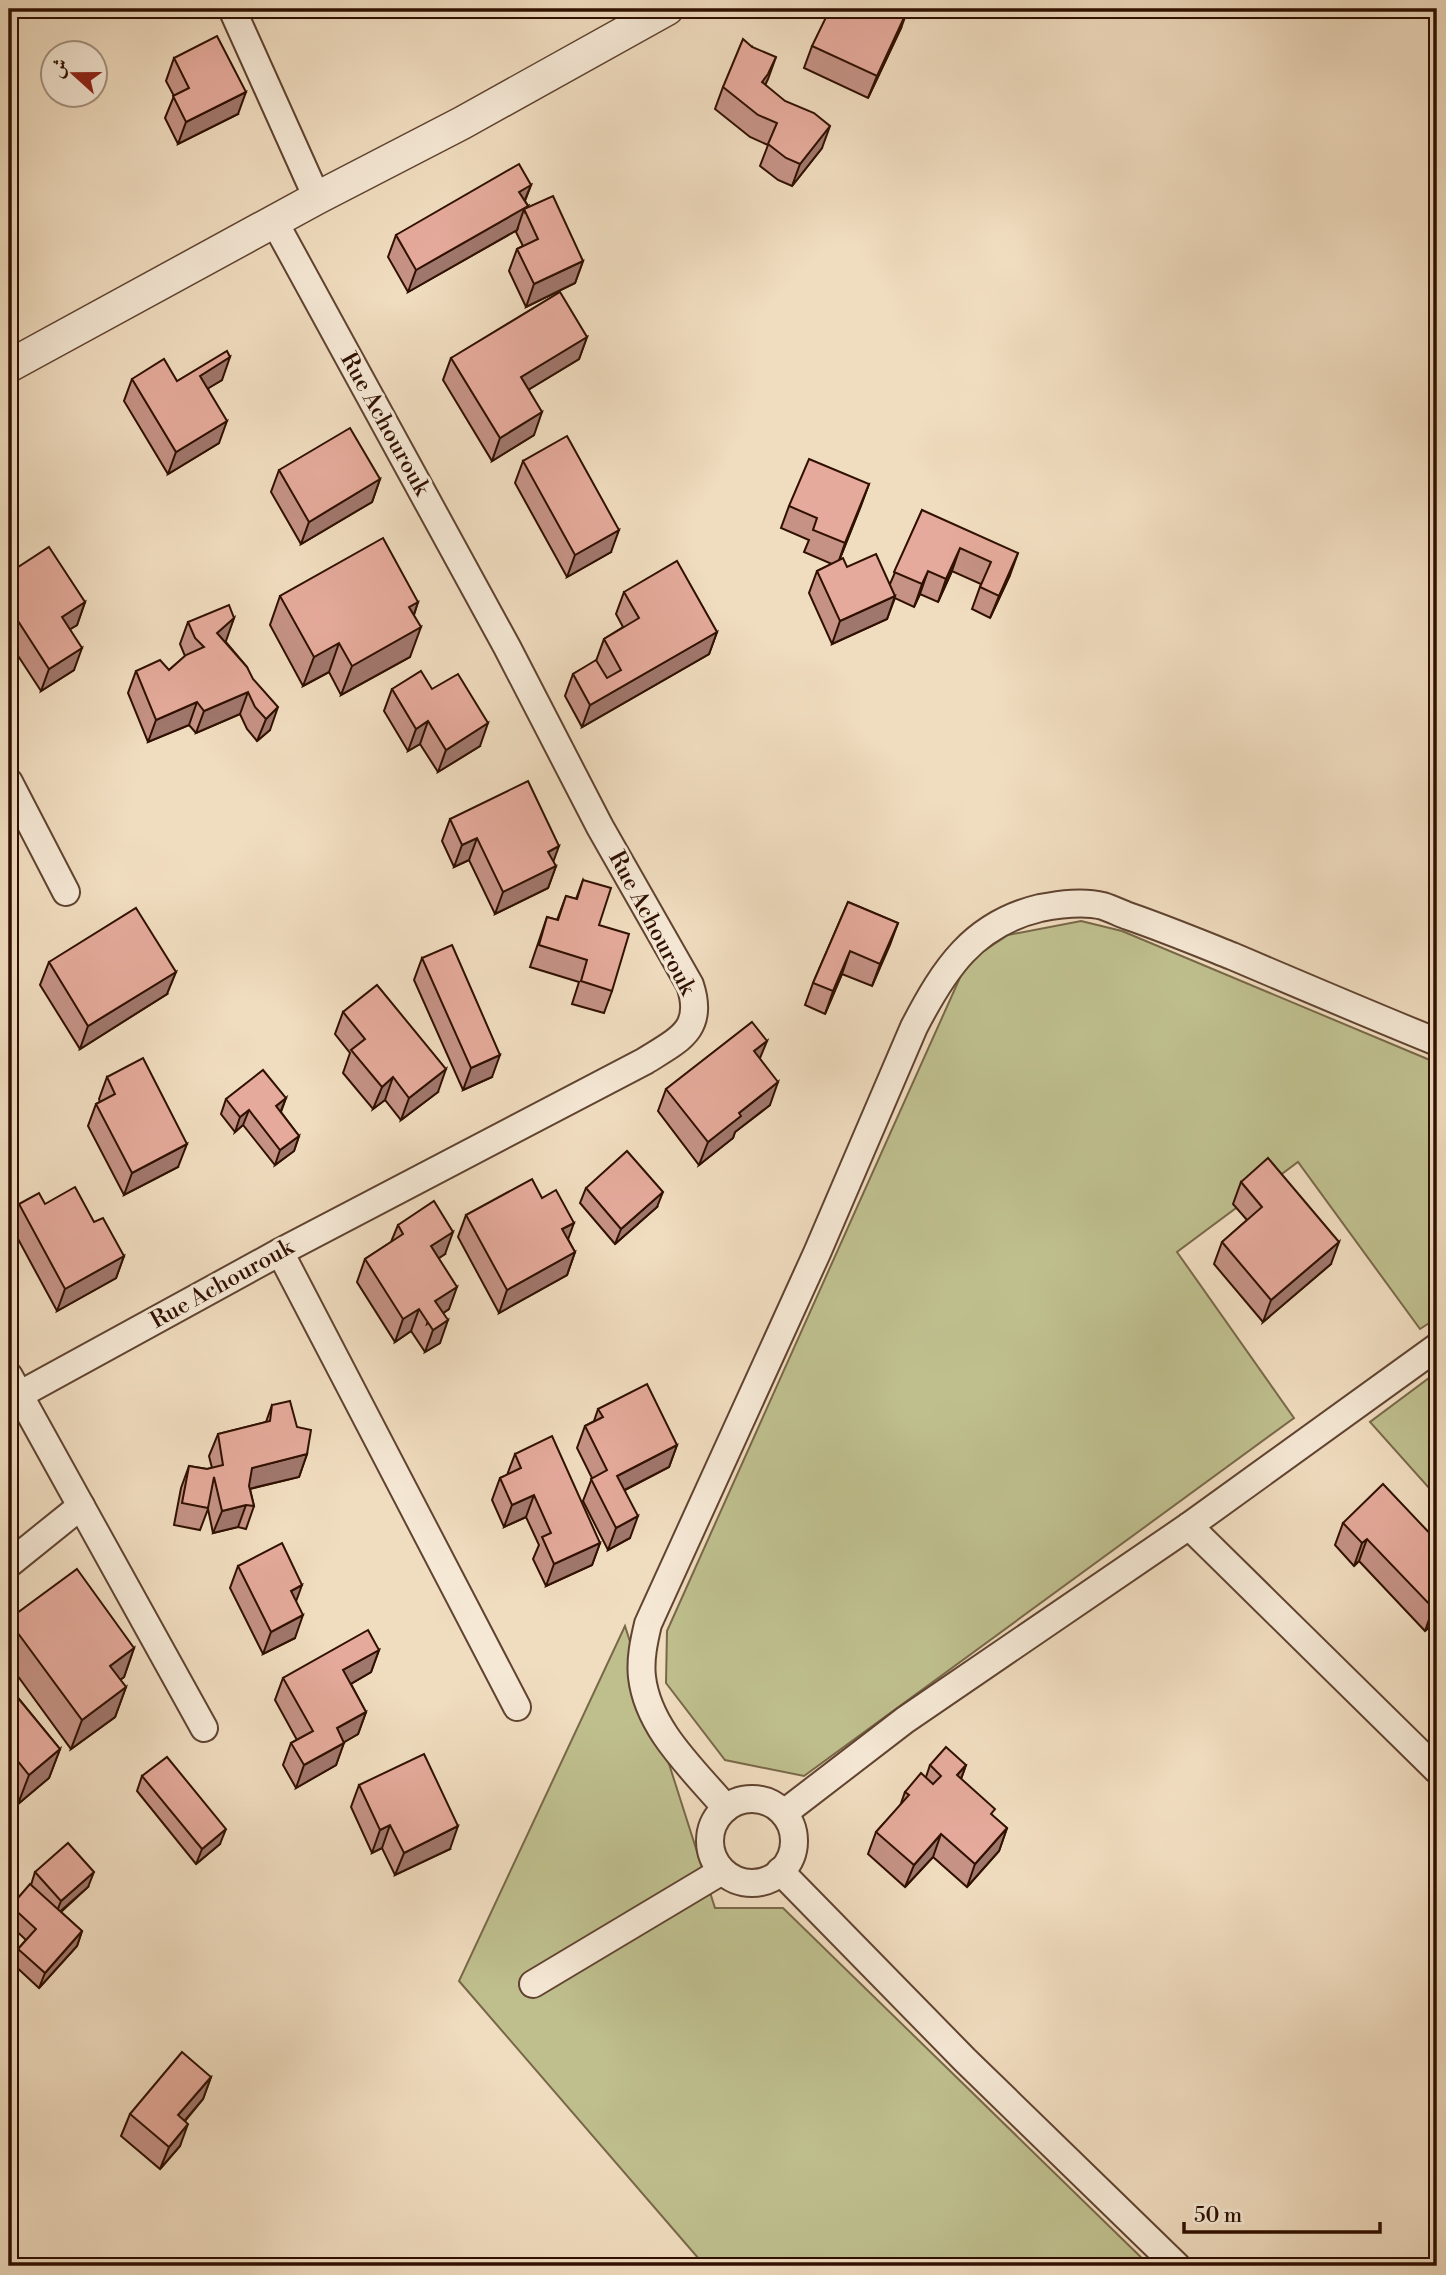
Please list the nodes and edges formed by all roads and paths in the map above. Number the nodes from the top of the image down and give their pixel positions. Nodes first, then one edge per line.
1 (232, 9) edge
2 (667, 9) edge
3 (317, 198) junction
4 (274, 221) junction
5 (9, 366) edge
6 (9, 782) edge
7 (66, 892) dead end
8 (1437, 1042) edge
9 (280, 1252) junction
10 (1437, 1347) edge
11 (14, 1386) edge
12 (81, 1506) junction
13 (1189, 1526) junction
14 (9, 1564) edge
15 (517, 1707) dead end
16 (204, 1728) dead end
17 (1437, 1770) edge
18 (726, 1808) junction
19 (784, 1813) junction
20 (722, 1871) junction
21 (780, 1871) junction
22 (533, 1984) dead end
23 (1177, 2266) edge

1 - 3 street
2 - 3 street
3 - 4 street
4 - 5 street
4 - 9 street, Rue Achourouk
6 - 7 street
8 - 18 street
9 - 11 street, Rue Achourouk
9 - 15 street
10 - 13 street
11 - 12 street
12 - 14 street
12 - 16 street
13 - 17 street
13 - 19 street
18 - 19 street
18 - 20 street
19 - 21 street
20 - 21 street
20 - 22 street
21 - 23 street

